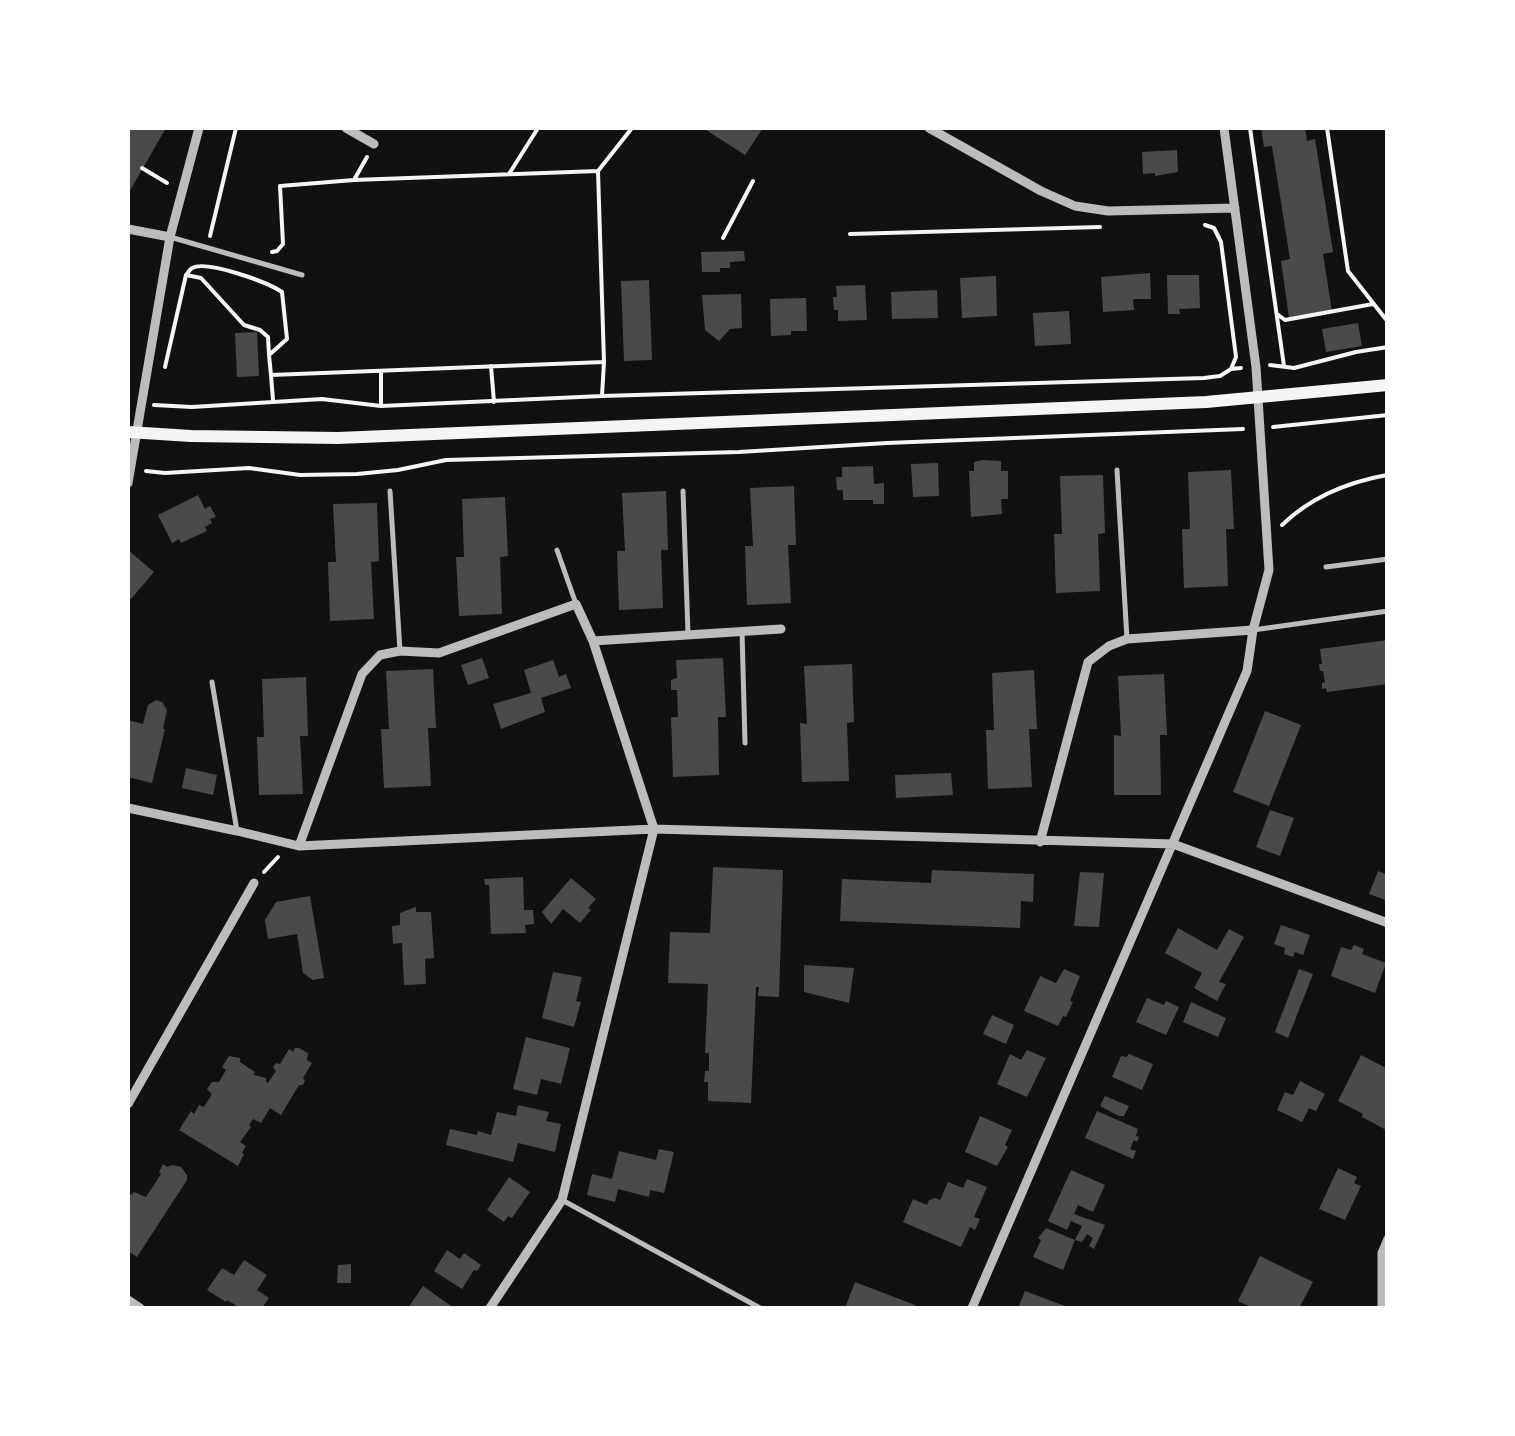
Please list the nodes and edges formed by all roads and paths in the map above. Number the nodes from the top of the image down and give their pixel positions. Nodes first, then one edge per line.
1 (199, 128) edge
2 (236, 128) edge
3 (346, 128) edge
4 (538, 128) edge
5 (632, 128) edge
6 (929, 128) edge
7 (1224, 128) edge
8 (1250, 128) edge
9 (1327, 128) edge
10 (374, 144) dead end
11 (142, 168) dead end
12 (598, 171) junction
13 (508, 175) junction
14 (753, 181) dead end
15 (176, 188) dead end
16 (1236, 208) junction
17 (1207, 224) dead end
18 (1099, 227) dead end
19 (128, 229) edge
20 (850, 234) dead end
21 (170, 237) junction
22 (217, 238) dead end
23 (723, 238) dead end
24 (266, 253) dead end
25 (186, 275) junction
26 (302, 275) dead end
27 (1374, 304) junction
28 (1276, 313) junction
29 (1388, 322) edge
30 (1388, 348) edge
31 (269, 355) junction
32 (604, 362) junction
33 (491, 366) junction
34 (1284, 366) junction
35 (1256, 367) junction
36 (1231, 369) junction
37 (164, 371) dead end
38 (380, 371) junction
39 (271, 375) junction
40 (1388, 385) edge
41 (602, 396) junction
42 (1258, 398) junction
43 (273, 402) junction
44 (494, 402) junction
45 (141, 404) junction
46 (381, 406) junction
47 (1388, 415) edge
48 (1261, 428) junction
49 (132, 432) edge
50 (131, 468) junction
51 (1117, 470) dead end
52 (1387, 476) edge
53 (128, 483) edge
54 (390, 491) dead end
55 (683, 491) dead end
56 (1282, 525) dead end
57 (558, 550) dead end
58 (1388, 559) edge
59 (1326, 567) dead end
60 (576, 604) junction
61 (1388, 611) edge
62 (780, 628) dead end
63 (1254, 630) junction
64 (742, 631) junction
65 (688, 634) junction
66 (1127, 639) junction
67 (593, 641) junction
68 (400, 651) junction
69 (212, 682) dead end
70 (744, 742) dead end
71 (128, 808) edge
72 (654, 830) junction
73 (237, 831) junction
74 (1040, 842) junction
75 (1172, 844) junction
76 (299, 846) junction
77 (254, 883) joint
78 (1388, 924) edge
79 (128, 1104) edge
80 (562, 1200) junction
81 (1388, 1239) edge
82 (128, 1300) edge
83 (140, 1308) edge
84 (490, 1308) edge
85 (760, 1308) edge
86 (972, 1308) edge
87 (1382, 1308) edge

1 - 21 street
2 - 22 path
3 - 10 street
4 - 13 path
5 - 12 path
6 - 16 street
7 - 16 street
8 - 28 path
9 - 27 path
11 - 15 path
12 - 13 path
12 - 32 path
13 - 24 path
14 - 23 path
16 - 35 street
17 - 36 path
18 - 20 path
19 - 21 street
21 - 26 lane
21 - 45 street
25 - 31 path
25 - 31 path
25 - 37 path
27 - 28 path
27 - 29 path
28 - 34 path
30 - 34 path
31 - 39 path
32 - 33 path
32 - 41 path
33 - 38 path
33 - 44 path
34 - 35 path
35 - 36 path
35 - 42 street
36 - 41 path
38 - 39 path
38 - 46 path
39 - 43 path
40 - 42 main road
41 - 44 path
42 - 48 street
42 - 49 main road
43 - 45 path
43 - 46 path
44 - 46 path
45 - 49 street
47 - 48 path
48 - 50 path
48 - 63 street
49 - 50 street
50 - 53 street
51 - 66 lane
52 - 56 path
54 - 68 lane
55 - 65 lane
57 - 60 lane
58 - 59 lane
60 - 67 street
60 - 68 street
61 - 63 lane
62 - 64 street
63 - 66 street
63 - 75 street
64 - 65 street
64 - 70 lane
65 - 67 street
66 - 74 street
67 - 72 street
68 - 76 street
69 - 73 lane
71 - 73 street
72 - 74 street
72 - 76 street
72 - 80 street
73 - 76 street
74 - 75 street
75 - 78 street
75 - 86 street
76 - 77 path
77 - 79 street
80 - 84 street
80 - 85 lane
81 - 87 street
82 - 83 street

